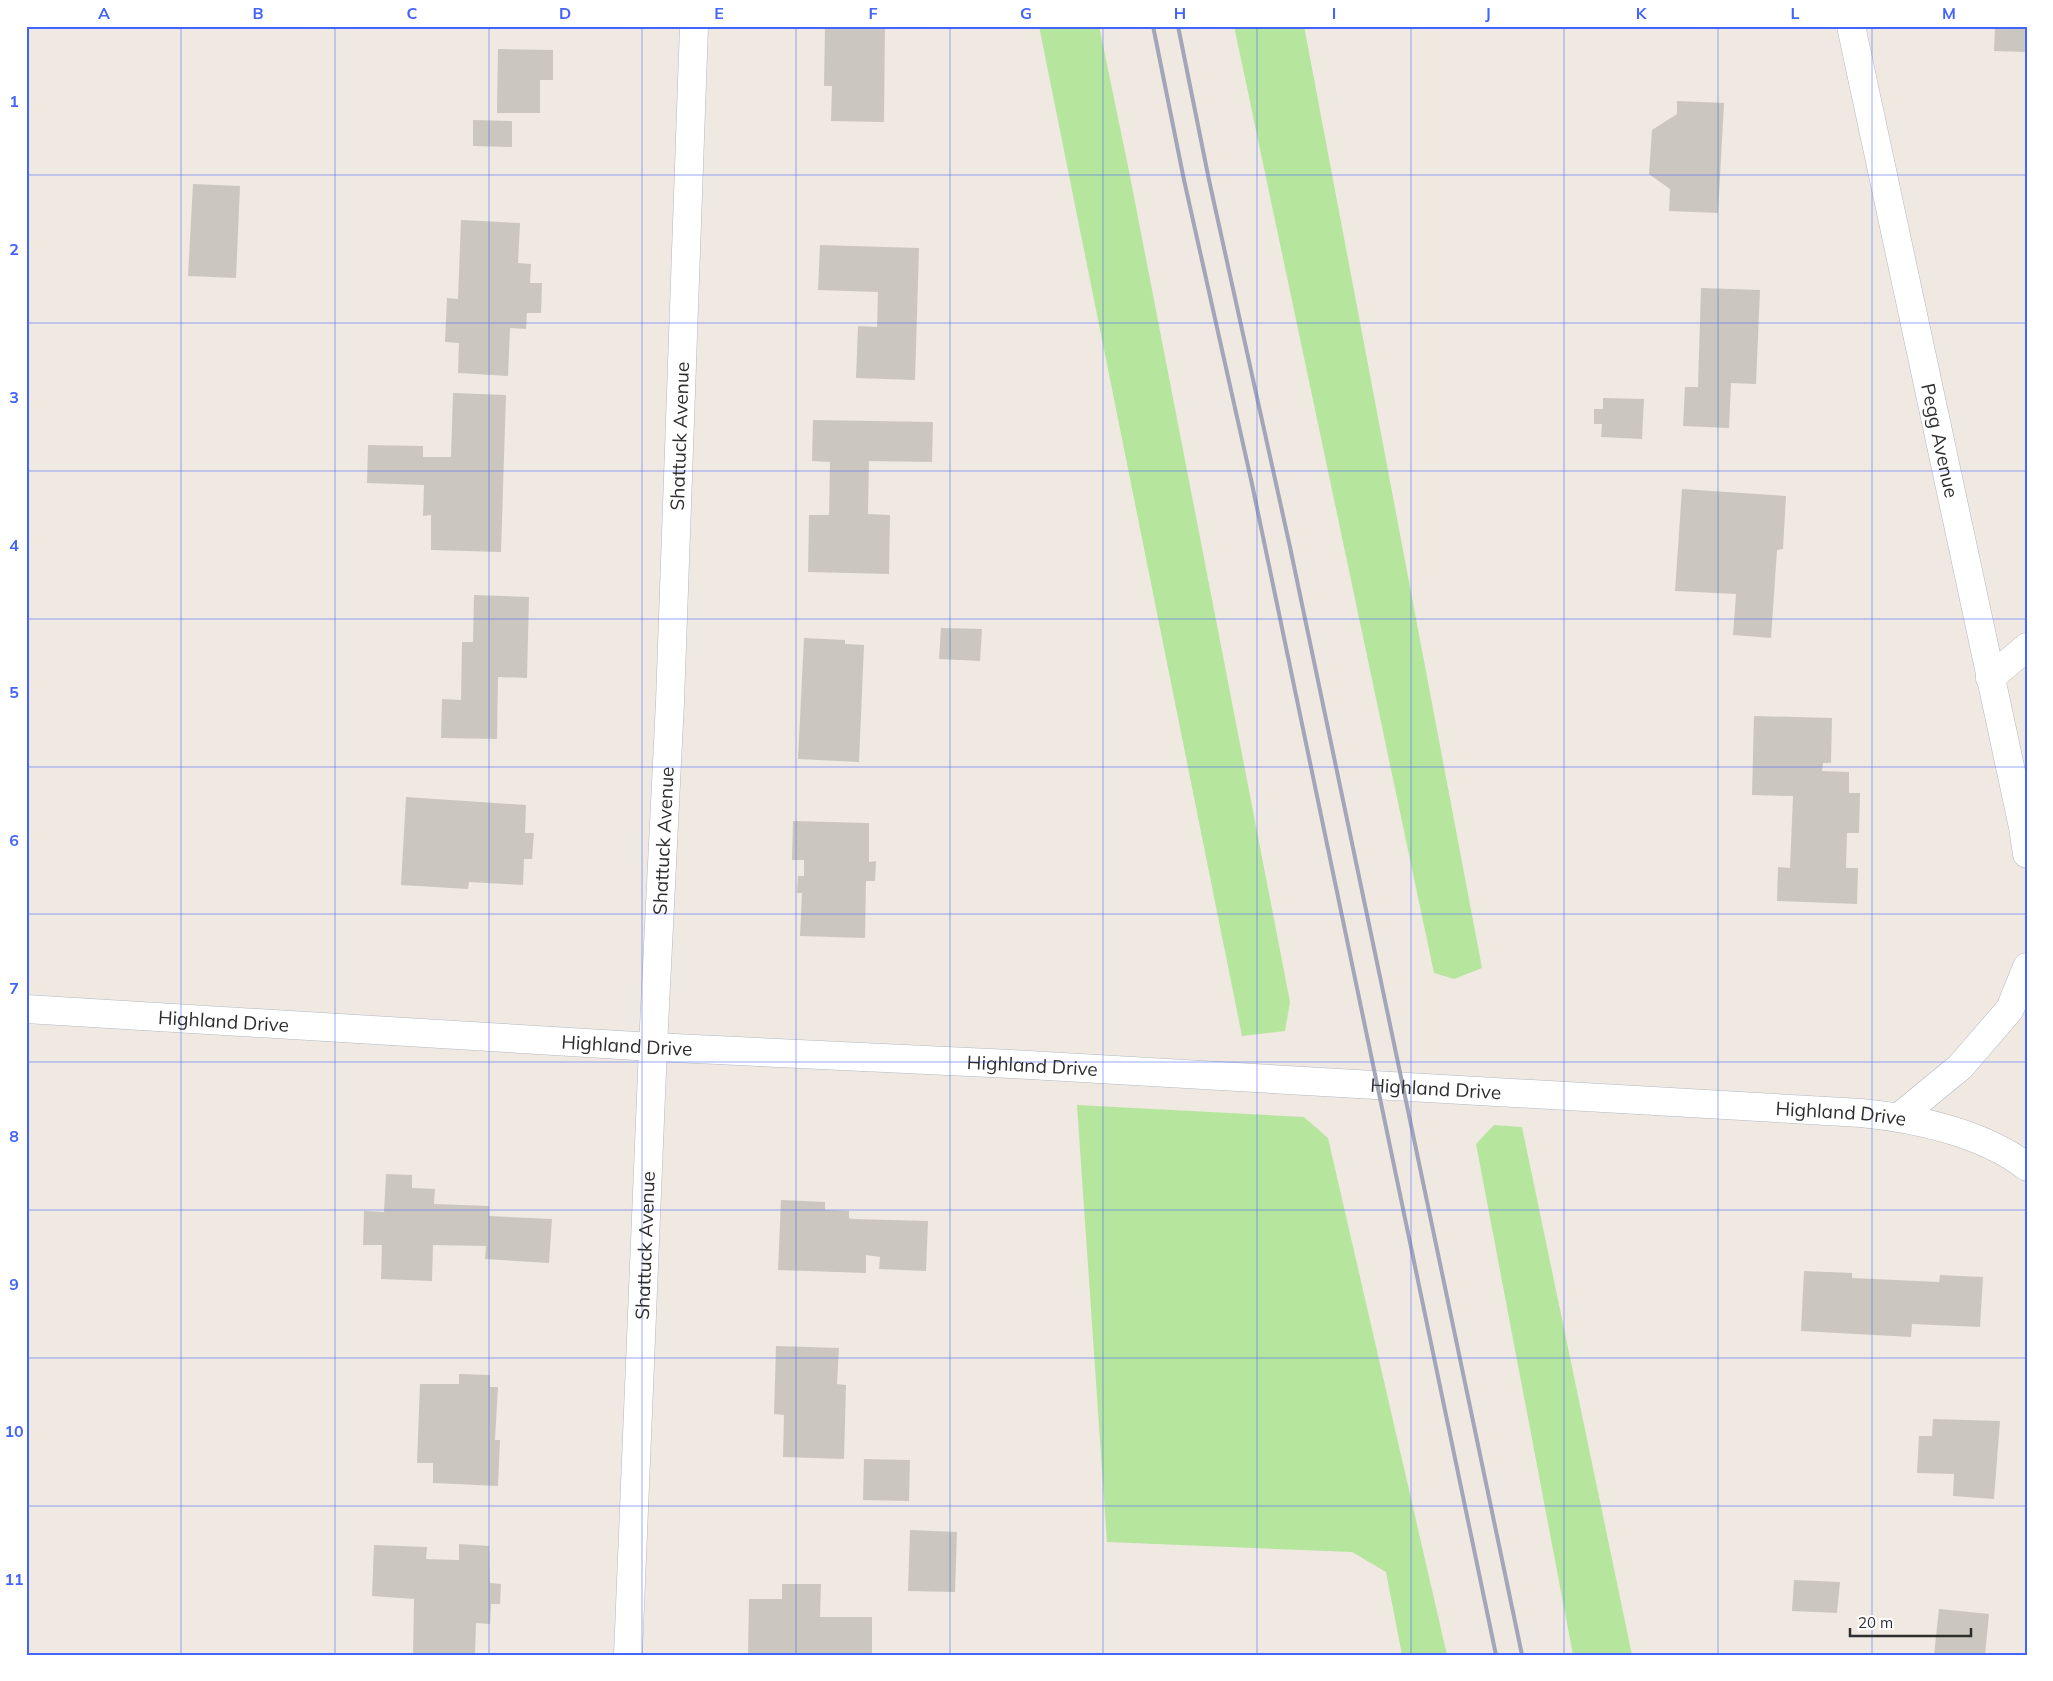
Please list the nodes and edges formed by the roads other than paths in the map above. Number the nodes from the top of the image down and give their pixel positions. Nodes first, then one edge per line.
1 (694, 26) edge
2 (1851, 26) edge
3 (2027, 646) edge
4 (1990, 678) junction
5 (2027, 854) edge
6 (2027, 967) edge
7 (26, 1009) edge
8 (653, 1047) junction
9 (1899, 1117) junction
10 (2027, 1167) edge
11 (628, 1655) edge

1 - 8 street, Shattuck Avenue
2 - 4 street, Pegg Avenue
3 - 4 street
4 - 5 street, Pegg Avenue
6 - 9 street
7 - 8 street, Highland Drive
8 - 9 street, Highland Drive
8 - 11 street, Shattuck Avenue
9 - 10 street, Highland Drive

